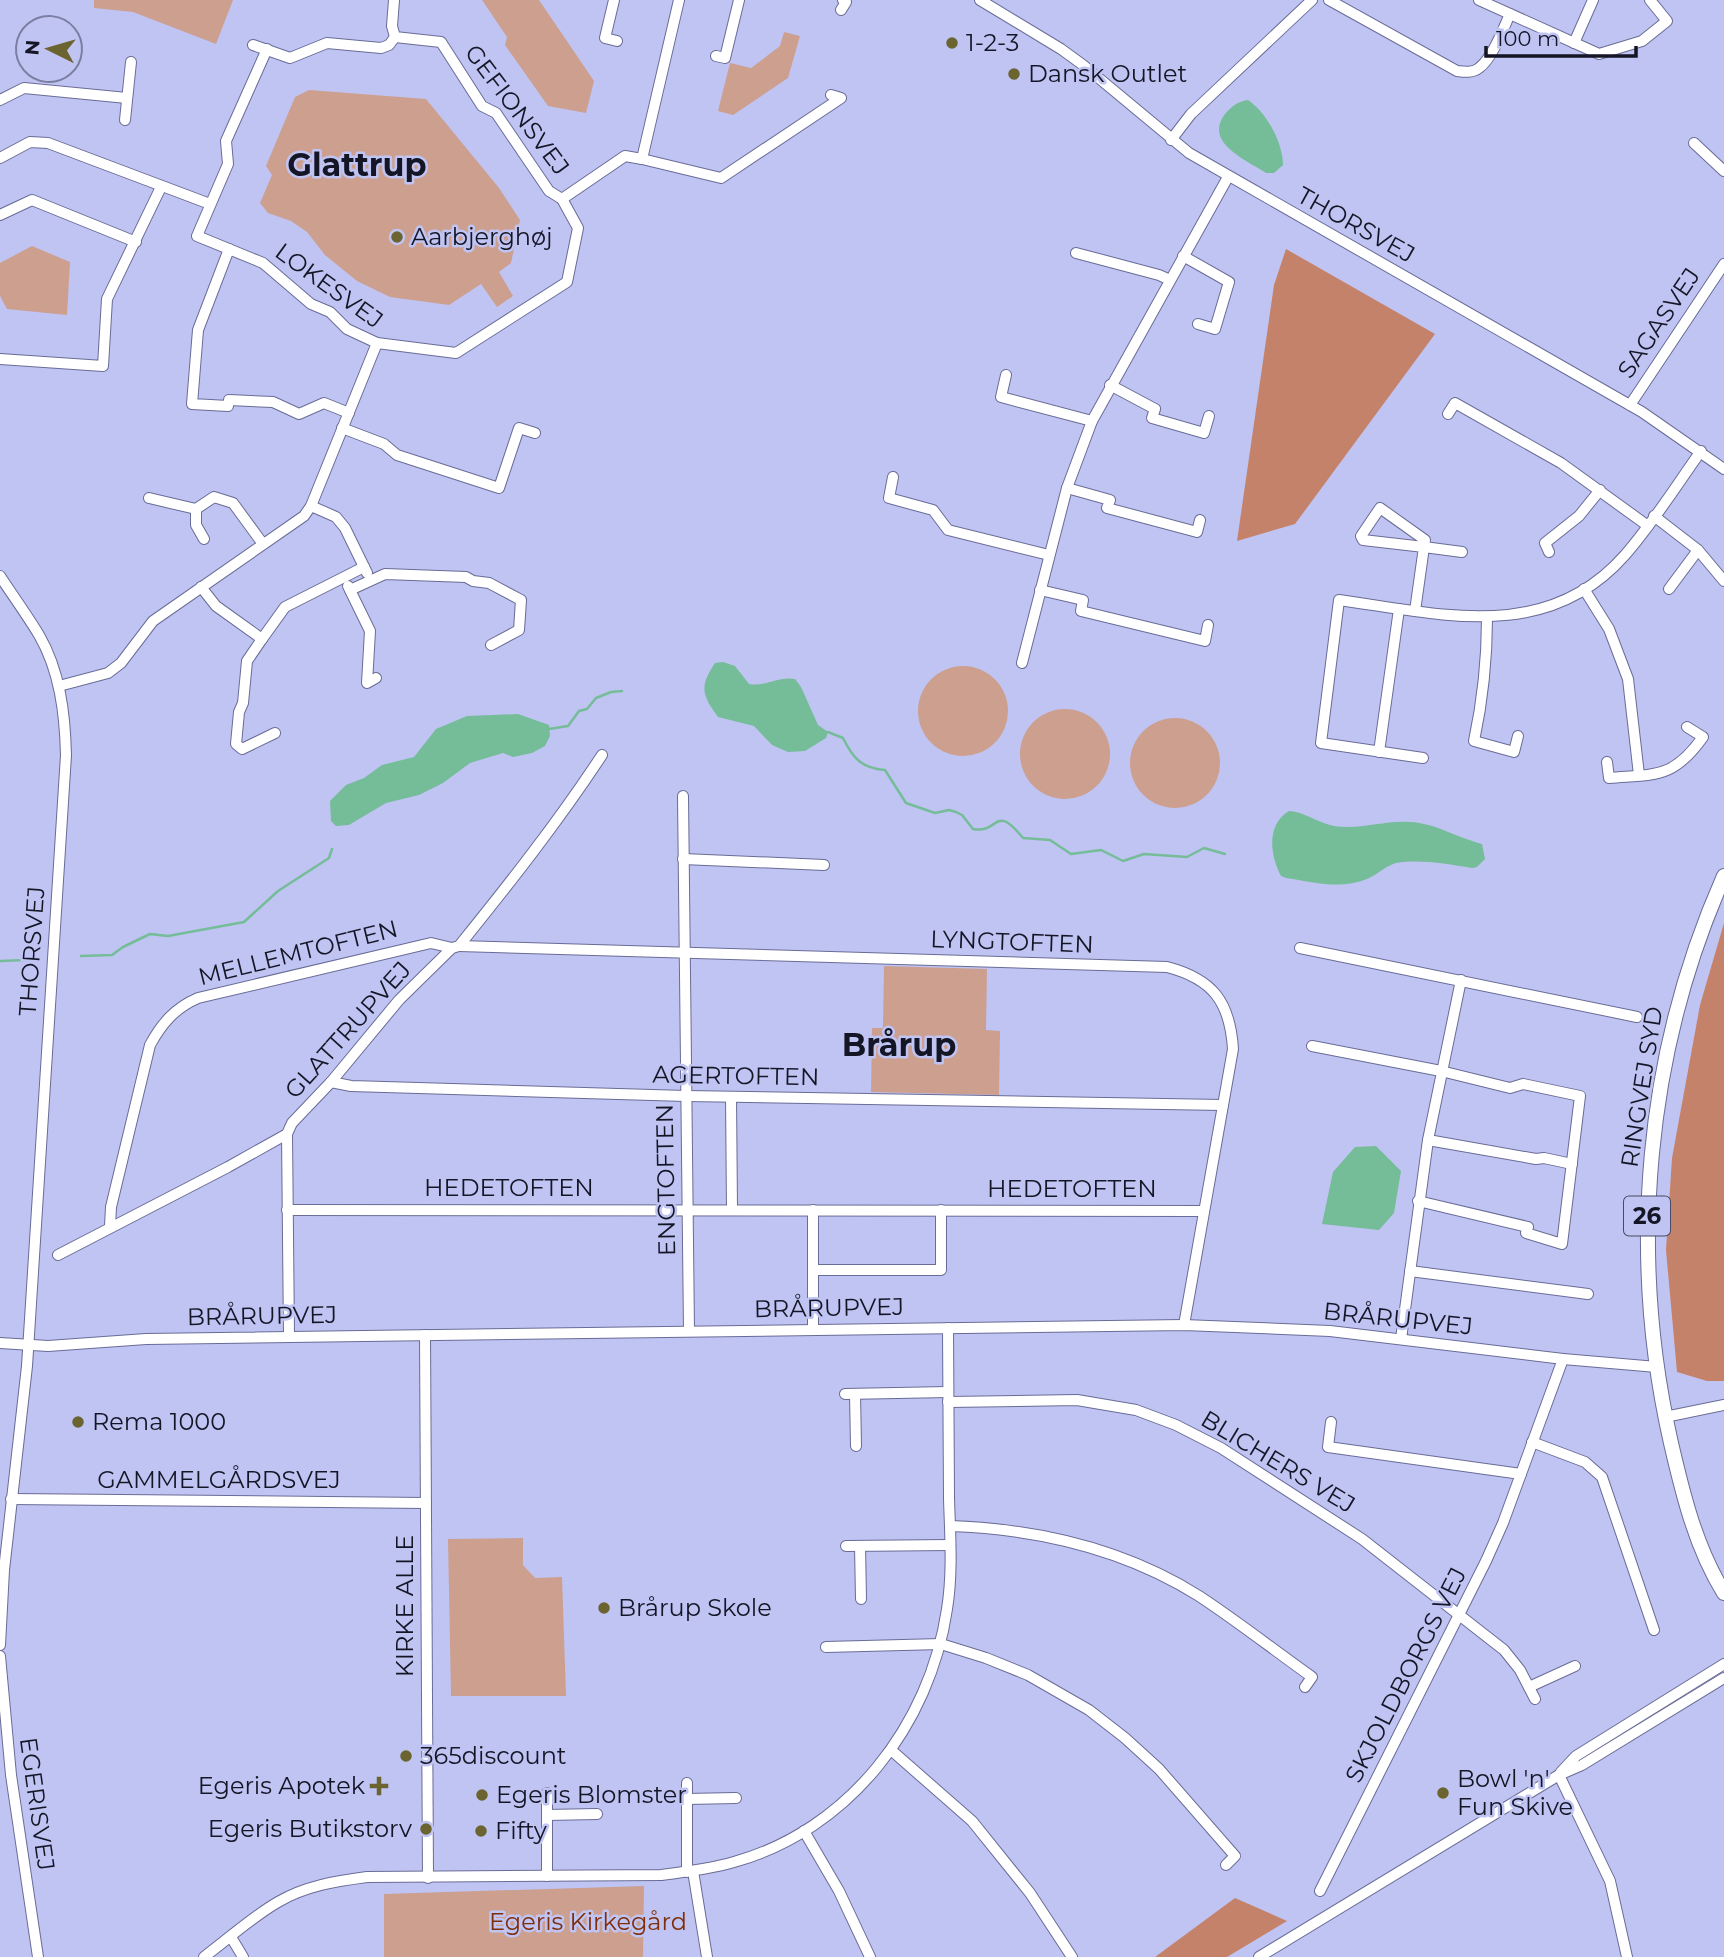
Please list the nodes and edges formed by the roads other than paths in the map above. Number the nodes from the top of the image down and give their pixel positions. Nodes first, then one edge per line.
1 (394, 0) edge
2 (614, 0) edge
3 (679, 0) edge
4 (739, 0) edge
5 (980, 0) edge
6 (1329, 0) edge
7 (1479, 0) edge
8 (1593, 0) edge
9 (1650, 0) edge
10 (1306, 2) edge
11 (1510, 14) junction
12 (395, 37) junction
13 (617, 41) dead end
14 (1574, 43) junction
15 (253, 45) dead end
16 (267, 49) junction
17 (716, 56) dead end
18 (131, 62) dead end
19 (831, 95) dead end
20 (127, 98) junction
21 (0, 100) edge
22 (125, 120) dead end
23 (1171, 140) junction
24 (1694, 143) dead end
25 (0, 158) edge
26 (642, 159) junction
27 (1724, 171) edge
28 (1228, 177) junction
29 (161, 187) junction
30 (562, 199) junction
31 (210, 204) junction
32 (0, 215) edge
33 (136, 242) junction
34 (229, 249) junction
35 (1076, 253) dead end
36 (1183, 256) junction
37 (1724, 264) edge
38 (1170, 280) junction
39 (1198, 324) dead end
40 (377, 342) junction
41 (0, 359) edge
42 (1006, 375) dead end
43 (1110, 385) junction
44 (1630, 405) junction
45 (349, 413) junction
46 (1448, 414) dead end
47 (1209, 416) dead end
48 (1091, 421) junction
49 (342, 428) junction
50 (534, 433) dead end
51 (1701, 452) junction
52 (1724, 469) edge
53 (893, 477) dead end
54 (1067, 488) junction
55 (1600, 489) junction
56 (149, 498) dead end
57 (311, 506) junction
58 (196, 509) junction
59 (1200, 520) dead end
60 (1651, 521) junction
61 (204, 539) dead end
62 (263, 544) junction
63 (1424, 547) junction
64 (1698, 550) junction
65 (1462, 552) dead end
66 (1549, 552) dead end
67 (1049, 555) junction
68 (364, 567) junction
69 (0, 576) edge
70 (344, 577) junction
71 (371, 580) junction
72 (1724, 581) edge
73 (201, 587) junction
74 (1584, 589) junction
75 (1669, 589) dead end
76 (350, 590) junction
77 (1040, 590) junction
78 (1399, 608) junction
79 (1415, 611) junction
80 (1487, 618) junction
81 (1208, 625) dead end
82 (262, 639) junction
83 (491, 645) dead end
84 (1021, 663) dead end
85 (376, 678) dead end
86 (59, 686) junction
87 (1687, 726) dead end
88 (275, 733) dead end
89 (1518, 736) dead end
90 (1379, 751) junction
91 (602, 755) dead end
92 (1423, 758) dead end
93 (1607, 762) dead end
94 (1639, 775) junction
95 (683, 796) dead end
96 (683, 859) junction
97 (824, 865) dead end
98 (1724, 876) edge
99 (455, 947) junction
100 (1300, 948) dead end
101 (684, 953) junction
102 (1461, 979) junction
103 (1637, 1017) dead end
104 (1312, 1046) dead end
105 (1441, 1071) junction
106 (331, 1082) junction
107 (686, 1096) junction
108 (731, 1097) junction
109 (1223, 1105) junction
110 (287, 1134) junction
111 (1428, 1140) junction
112 (1573, 1164) junction
113 (1418, 1201) junction
114 (687, 1209) junction
115 (732, 1209) junction
116 (287, 1210) junction
117 (813, 1210) junction
118 (941, 1210) junction
119 (1204, 1211) junction
120 (110, 1226) junction
121 (58, 1255) dead end
122 (813, 1270) junction
123 (1410, 1271) junction
124 (1588, 1294) dead end
125 (1184, 1325) junction
126 (948, 1328) junction
127 (813, 1330) junction
128 (689, 1331) junction
129 (425, 1335) junction
130 (289, 1337) junction
131 (1401, 1339) junction
132 (0, 1343) edge
133 (29, 1344) junction
134 (1563, 1359) junction
135 (1657, 1367) junction
136 (948, 1397) junction
137 (1724, 1405) edge
138 (1665, 1417) junction
139 (1331, 1422) dead end
140 (1532, 1442) junction
141 (856, 1446) dead end
142 (1521, 1474) junction
143 (11, 1499) junction
144 (426, 1503) junction
145 (950, 1526) junction
146 (950, 1545) junction
147 (846, 1546) dead end
148 (860, 1546) junction
149 (1707, 1558) junction
150 (1724, 1580) edge
151 (1724, 1593) edge
152 (861, 1599) dead end
153 (1460, 1616) junction
154 (1654, 1630) dead end
155 (941, 1644) junction
156 (0, 1645) edge
157 (826, 1647) dead end
158 (0, 1656) edge
159 (1724, 1664) edge
160 (1576, 1666) dead end
161 (1724, 1678) edge
162 (1305, 1687) dead end
163 (1529, 1688) junction
164 (1535, 1699) dead end
165 (891, 1751) junction
166 (1559, 1774) junction
167 (687, 1783) dead end
168 (547, 1793) dead end
169 (736, 1798) dead end
170 (687, 1800) junction
171 (597, 1814) dead end
172 (547, 1815) junction
173 (804, 1830) junction
174 (1226, 1865) dead end
175 (690, 1872) junction
176 (547, 1876) junction
177 (428, 1878) junction
178 (1320, 1891) dead end
179 (231, 1937) junction
180 (38, 1957) edge
181 (204, 1957) edge
182 (243, 1957) edge
183 (707, 1957) edge
184 (870, 1957) edge
185 (1072, 1957) edge
186 (1258, 1957) edge
187 (1627, 1957) edge

1 - 12 street
2 - 13 street
3 - 26 street
4 - 17 street
5 - 23 street, THORSVEJ
6 - 11 street
7 - 11 street
8 - 14 street
9 - 14 street
10 - 23 street
11 - 14 street
12 - 16 street
12 - 30 street, GEFIONSVEJ
15 - 16 street
16 - 31 street
18 - 20 street
19 - 26 street
20 - 21 street
20 - 22 street
23 - 28 street, THORSVEJ
24 - 27 street
25 - 29 street
26 - 30 street
28 - 36 street
28 - 44 street, THORSVEJ
29 - 31 street
29 - 33 street
30 - 40 street
31 - 34 street, LOKESVEJ
32 - 33 street
33 - 41 street
34 - 40 street, LOKESVEJ
34 - 45 street
35 - 38 street
36 - 38 street
36 - 39 street
37 - 44 street, SAGASVEJ
38 - 43 street
40 - 45 street, LOKESVEJ
42 - 48 street
43 - 47 street
43 - 48 street
44 - 51 street, THORSVEJ
45 - 49 street, LOKESVEJ
46 - 55 street
48 - 54 street
49 - 50 street
49 - 57 street, LOKESVEJ
51 - 52 street, THORSVEJ
51 - 60 street
53 - 67 street
54 - 59 street
54 - 67 street
55 - 60 street
55 - 66 street
56 - 58 street
57 - 62 street, LOKESVEJ
57 - 68 street
58 - 61 street
58 - 62 street
60 - 64 street
60 - 74 street
62 - 73 street, LOKESVEJ
63 - 63 street
63 - 65 street
63 - 79 street
64 - 72 street
64 - 75 street
67 - 77 street
68 - 70 street
68 - 71 street
69 - 86 street, THORSVEJ
70 - 76 street
70 - 82 street
71 - 76 street
71 - 83 street
73 - 82 street
73 - 86 street, LOKESVEJ
74 - 80 street
74 - 94 street
76 - 85 street
77 - 81 street
77 - 84 street
78 - 79 street
78 - 90 street
78 - 90 street
79 - 80 street
80 - 89 street
82 - 88 street
86 - 133 street, THORSVEJ
87 - 94 street
90 - 92 street
91 - 99 street, GLATTRUPVEJ
93 - 94 street
95 - 96 street, ENGTOFTEN
96 - 97 street
96 - 101 street, ENGTOFTEN
98 - 135 main road, RINGVEJ SYD / 26
99 - 101 street, LYNGTOFTEN
99 - 106 street, GLATTRUPVEJ
99 - 120 street, MELLEMTOFTEN
100 - 102 street
101 - 107 street, ENGTOFTEN
101 - 109 street, LYNGTOFTEN
102 - 103 street
102 - 105 street
104 - 105 street
105 - 111 street
105 - 112 street
106 - 107 street, AGERTOFTEN
106 - 110 street, GLATTRUPVEJ
107 - 108 street, AGERTOFTEN
107 - 114 street, ENGTOFTEN
108 - 109 street, AGERTOFTEN
108 - 115 street
109 - 119 street, LYNGTOFTEN
110 - 116 street
110 - 120 street, GLATTRUPVEJ
111 - 112 street
111 - 113 street
112 - 113 street
113 - 123 street
114 - 115 street, HEDETOFTEN
114 - 116 street, HEDETOFTEN
114 - 128 street, ENGTOFTEN
115 - 117 street, HEDETOFTEN
116 - 130 street
117 - 118 street, HEDETOFTEN
117 - 122 street
118 - 119 street, HEDETOFTEN
118 - 122 street
119 - 125 street, LYNGTOFTEN
120 - 121 street, GLATTRUPVEJ
122 - 127 street
123 - 124 street
123 - 131 street
125 - 126 street, BRÅRUPVEJ
125 - 131 street, BRÅRUPVEJ
126 - 127 street, BRÅRUPVEJ
126 - 136 street
127 - 128 street, BRÅRUPVEJ
128 - 129 street, BRÅRUPVEJ
129 - 130 street, BRÅRUPVEJ
129 - 144 street, KIRKE ALLE
130 - 133 street, BRÅRUPVEJ
131 - 134 street, BRÅRUPVEJ
132 - 133 street, BRÅRUPVEJ
133 - 143 street
134 - 135 street, BRÅRUPVEJ
134 - 140 street, SKJOLDBORGS VEJ
135 - 138 main road, RINGVEJ SYD / 26
136 - 141 street, BLICHERS VEJ
136 - 145 street
136 - 153 street, BLICHERS VEJ
137 - 138 street
138 - 149 main road, RINGVEJ SYD / 26
139 - 142 street
140 - 142 street, SKJOLDBORGS VEJ
140 - 154 street
142 - 153 street, SKJOLDBORGS VEJ
143 - 144 street, GAMMELGÅRDSVEJ
143 - 156 street
144 - 177 street, KIRKE ALLE
145 - 146 street
145 - 162 street
146 - 148 street
146 - 155 street
147 - 148 street
148 - 152 street
149 - 150 main road, RINGVEJ SYD / 26
149 - 151 main road, RINGVEJ SYD / 26
153 - 163 street, BLICHERS VEJ
153 - 178 street, SKJOLDBORGS VEJ
155 - 157 street
155 - 165 street
155 - 174 street
158 - 180 street, EGERISVEJ
159 - 166 street
160 - 163 street
161 - 166 street
163 - 164 street, BLICHERS VEJ
165 - 173 street
165 - 185 street
166 - 186 street
166 - 187 street
167 - 170 street
168 - 172 street
169 - 170 street
170 - 175 street
171 - 172 street
172 - 176 street
173 - 175 street
173 - 184 street
175 - 176 street
175 - 183 street
176 - 177 street
177 - 179 street
179 - 181 street
179 - 182 street

